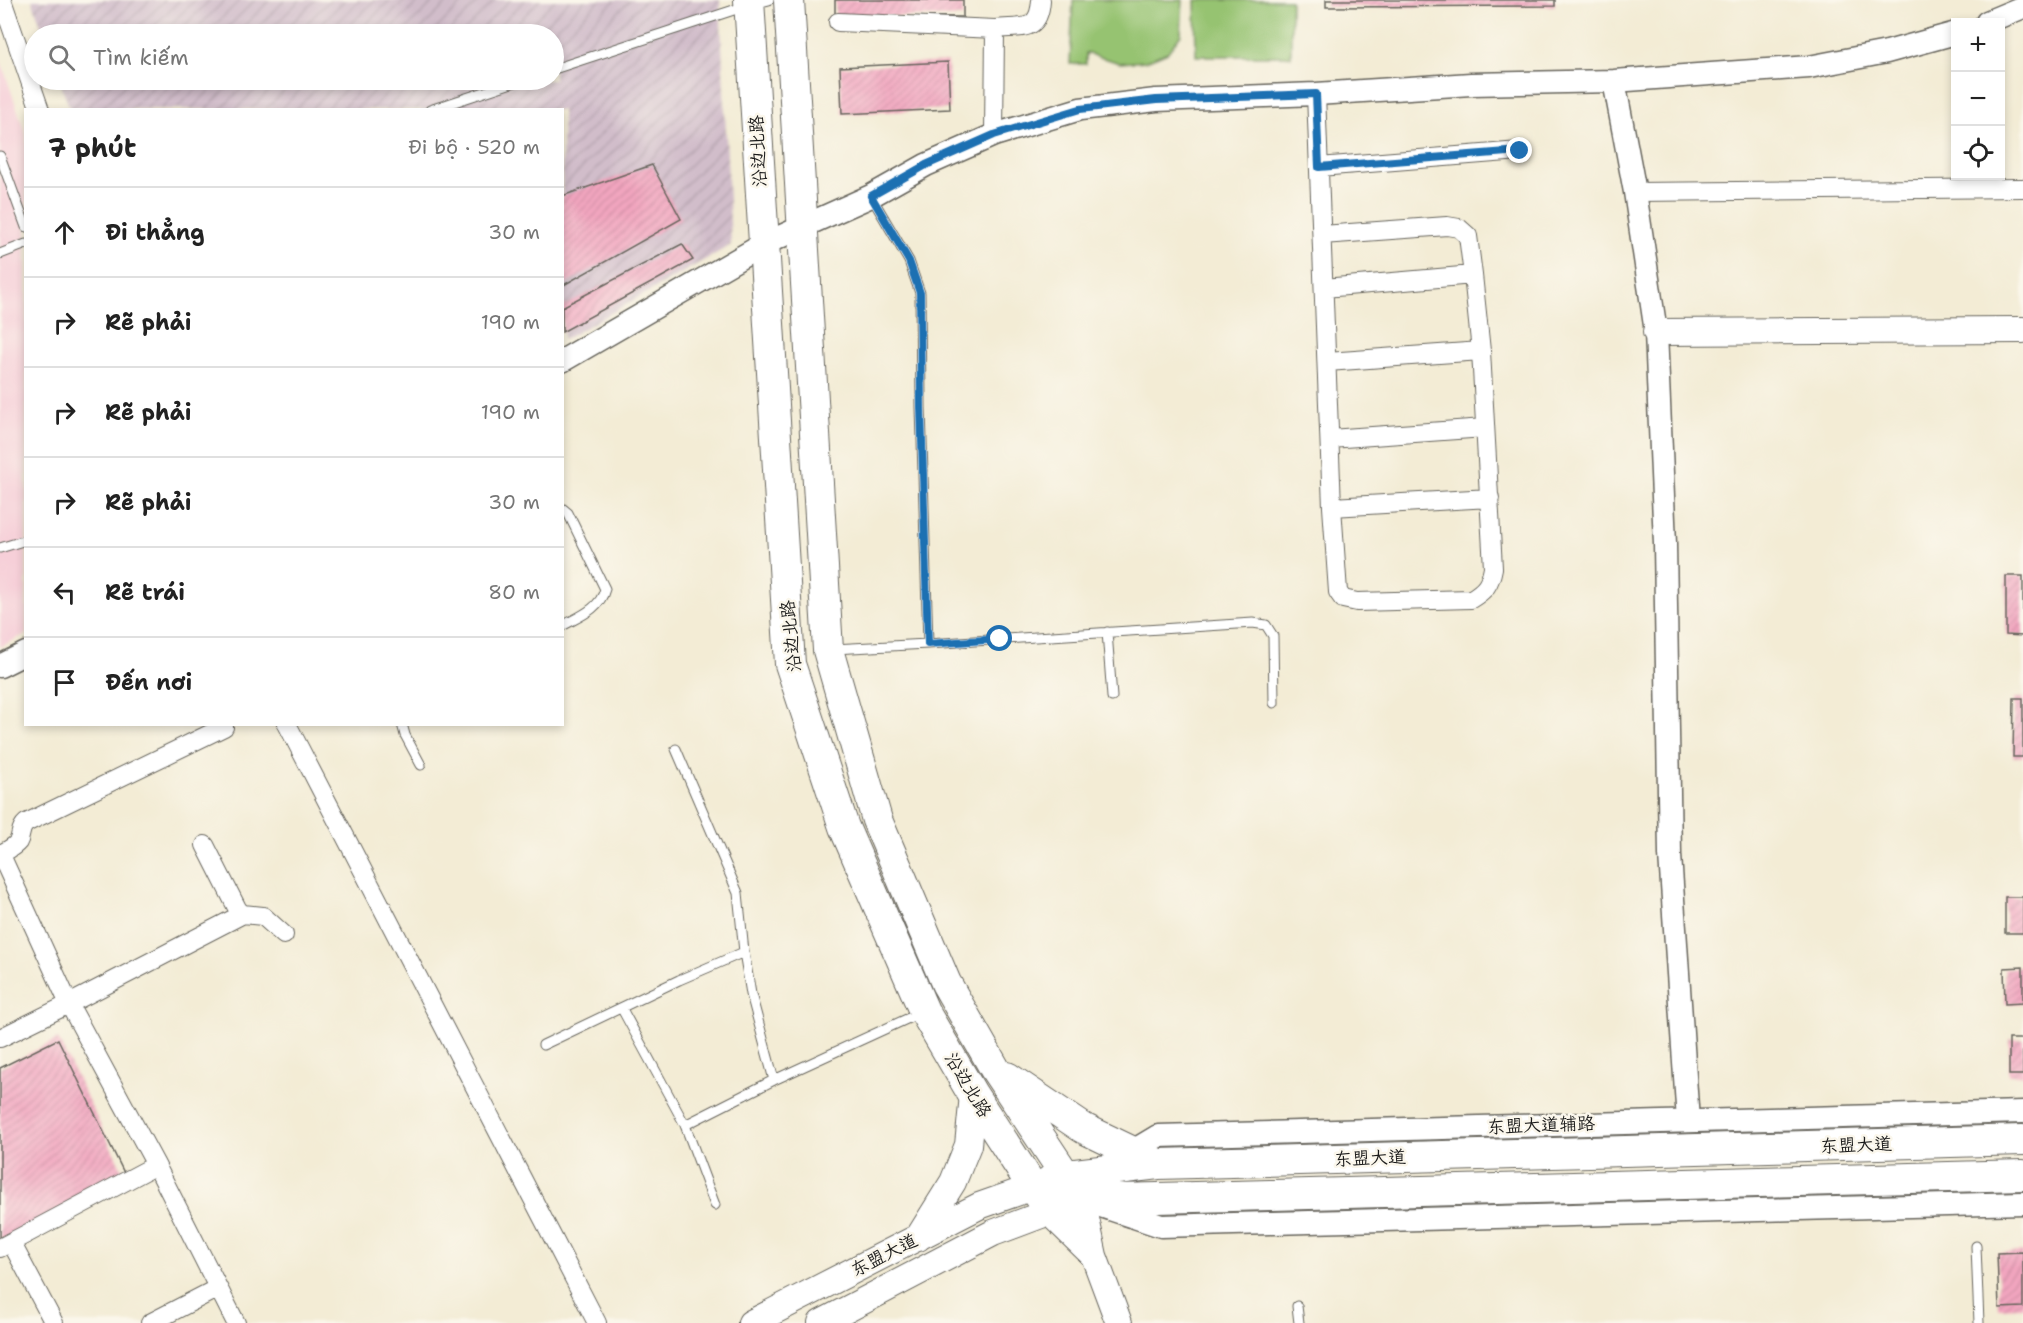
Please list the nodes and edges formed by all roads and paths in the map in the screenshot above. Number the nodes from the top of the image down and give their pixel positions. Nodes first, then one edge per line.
1 (2, 0) edge
2 (789, 0) edge
3 (1041, 0) edge
4 (756, 2) edge
5 (2023, 7) edge
6 (1997, 18) edge
7 (838, 22) dead end
8 (995, 29) junction
9 (1951, 34) edge
10 (24, 64) edge
11 (564, 66) edge
12 (1614, 81) junction
13 (33, 90) edge
14 (491, 90) edge
15 (1316, 94) junction
16 (39, 108) edge
17 (436, 108) edge
18 (994, 135) junction
19 (1520, 151) dead end
20 (0, 156) edge
21 (1319, 167) junction
22 (2023, 188) edge
23 (1635, 192) junction
24 (871, 196) junction
25 (24, 222) edge
26 (803, 226) junction
27 (1322, 235) junction
28 (764, 244) junction
29 (24, 245) edge
30 (0, 254) edge
31 (1473, 275) junction
32 (1324, 288) junction
33 (2023, 330) edge
34 (1656, 332) junction
35 (1480, 351) junction
36 (564, 360) edge
37 (1327, 362) junction
38 (1485, 428) junction
39 (1330, 439) junction
40 (1490, 498) junction
41 (1332, 507) junction
42 (564, 510) edge
43 (24, 541) edge
44 (0, 548) edge
45 (564, 625) edge
46 (1107, 632) junction
47 (928, 644) junction
48 (828, 650) junction
49 (24, 654) edge
50 (0, 666) edge
51 (1112, 698) dead end
52 (1274, 703) dead end
53 (288, 726) edge
54 (403, 726) edge
55 (224, 727) dead end
56 (676, 748) dead end
57 (421, 765) dead end
58 (205, 845) dead end
59 (0, 854) edge
60 (243, 914) junction
61 (284, 935) dead end
62 (744, 952) junction
63 (69, 1004) junction
64 (622, 1008) junction
65 (924, 1011) junction
66 (0, 1038) edge
67 (543, 1045) dead end
68 (995, 1069) junction
69 (774, 1080) junction
70 (973, 1095) junction
71 (1688, 1121) junction
72 (685, 1125) junction
73 (2018, 1126) edge
74 (1145, 1157) junction
75 (156, 1165) junction
76 (1067, 1175) junction
77 (2023, 1175) edge
78 (1034, 1187) junction
79 (1083, 1200) junction
80 (2023, 1203) edge
81 (715, 1205) dead end
82 (1048, 1212) junction
83 (918, 1238) junction
84 (6, 1245) edge
85 (1976, 1246) dead end
86 (1094, 1256) junction
87 (218, 1288) junction
88 (1297, 1306) dead end
89 (54, 1323) edge
90 (150, 1323) edge
91 (236, 1323) edge
92 (597, 1323) edge
93 (751, 1323) edge
94 (821, 1323) edge
95 (1119, 1323) edge
96 (1299, 1323) edge
97 (1979, 1323) edge

1 - 10 street
2 - 26 highway, 沿边北路
3 - 8 street
4 - 11 lane
4 - 28 highway, 沿边北路
5 - 6 street
7 - 8 street
8 - 18 street
9 - 12 street
12 - 15 street
12 - 23 street
13 - 16 street
14 - 17 lane
15 - 18 street
15 - 21 street
18 - 24 street
19 - 21 street
20 - 25 lane
21 - 27 street
22 - 23 street
23 - 34 street
24 - 26 street
24 - 47 lane
26 - 28 street
26 - 48 highway, 沿边北路
27 - 31 street
27 - 32 street
28 - 36 street
28 - 65 highway, 沿边北路
29 - 30 lane
31 - 32 street
31 - 35 street
32 - 37 street
33 - 34 main road
34 - 71 street
35 - 37 street
35 - 38 street
37 - 39 street
38 - 39 street
38 - 40 street
39 - 41 street
40 - 41 street
40 - 41 street
42 - 45 lane
43 - 44 lane
46 - 47 lane
46 - 51 lane
46 - 52 lane
47 - 48 lane
48 - 68 highway, 沿边北路
49 - 50 street
53 - 92 street
54 - 57 lane
55 - 59 street
56 - 62 lane
58 - 60 street
59 - 63 street
60 - 61 street
60 - 63 street
62 - 64 lane
62 - 69 lane
63 - 66 street
63 - 75 street
64 - 67 lane
64 - 72 lane
65 - 69 lane
65 - 70 highway, 沿边北路
68 - 74 highway
68 - 76 highway, 沿边北路
69 - 72 lane
70 - 78 highway, 沿边北路
70 - 83 main road
71 - 73 street, 东盟大道辅路
71 - 74 street, 东盟大道辅路
72 - 81 lane
73 - 74 highway, 东盟大道
74 - 76 highway, 东盟大道
75 - 84 street
75 - 87 street
76 - 78 highway, 东盟大道
76 - 79 highway, 沿边北路
77 - 79 highway, 东盟大道
78 - 82 highway, 沿边北路
78 - 83 main road, 东盟大道
79 - 80 street
79 - 82 highway, 东盟大道
79 - 86 main road
82 - 86 main road
82 - 94 main road, 东盟大道
83 - 93 main road, 东盟大道
84 - 89 street
85 - 97 lane
86 - 95 main road
87 - 90 street
87 - 91 street
88 - 96 lane

